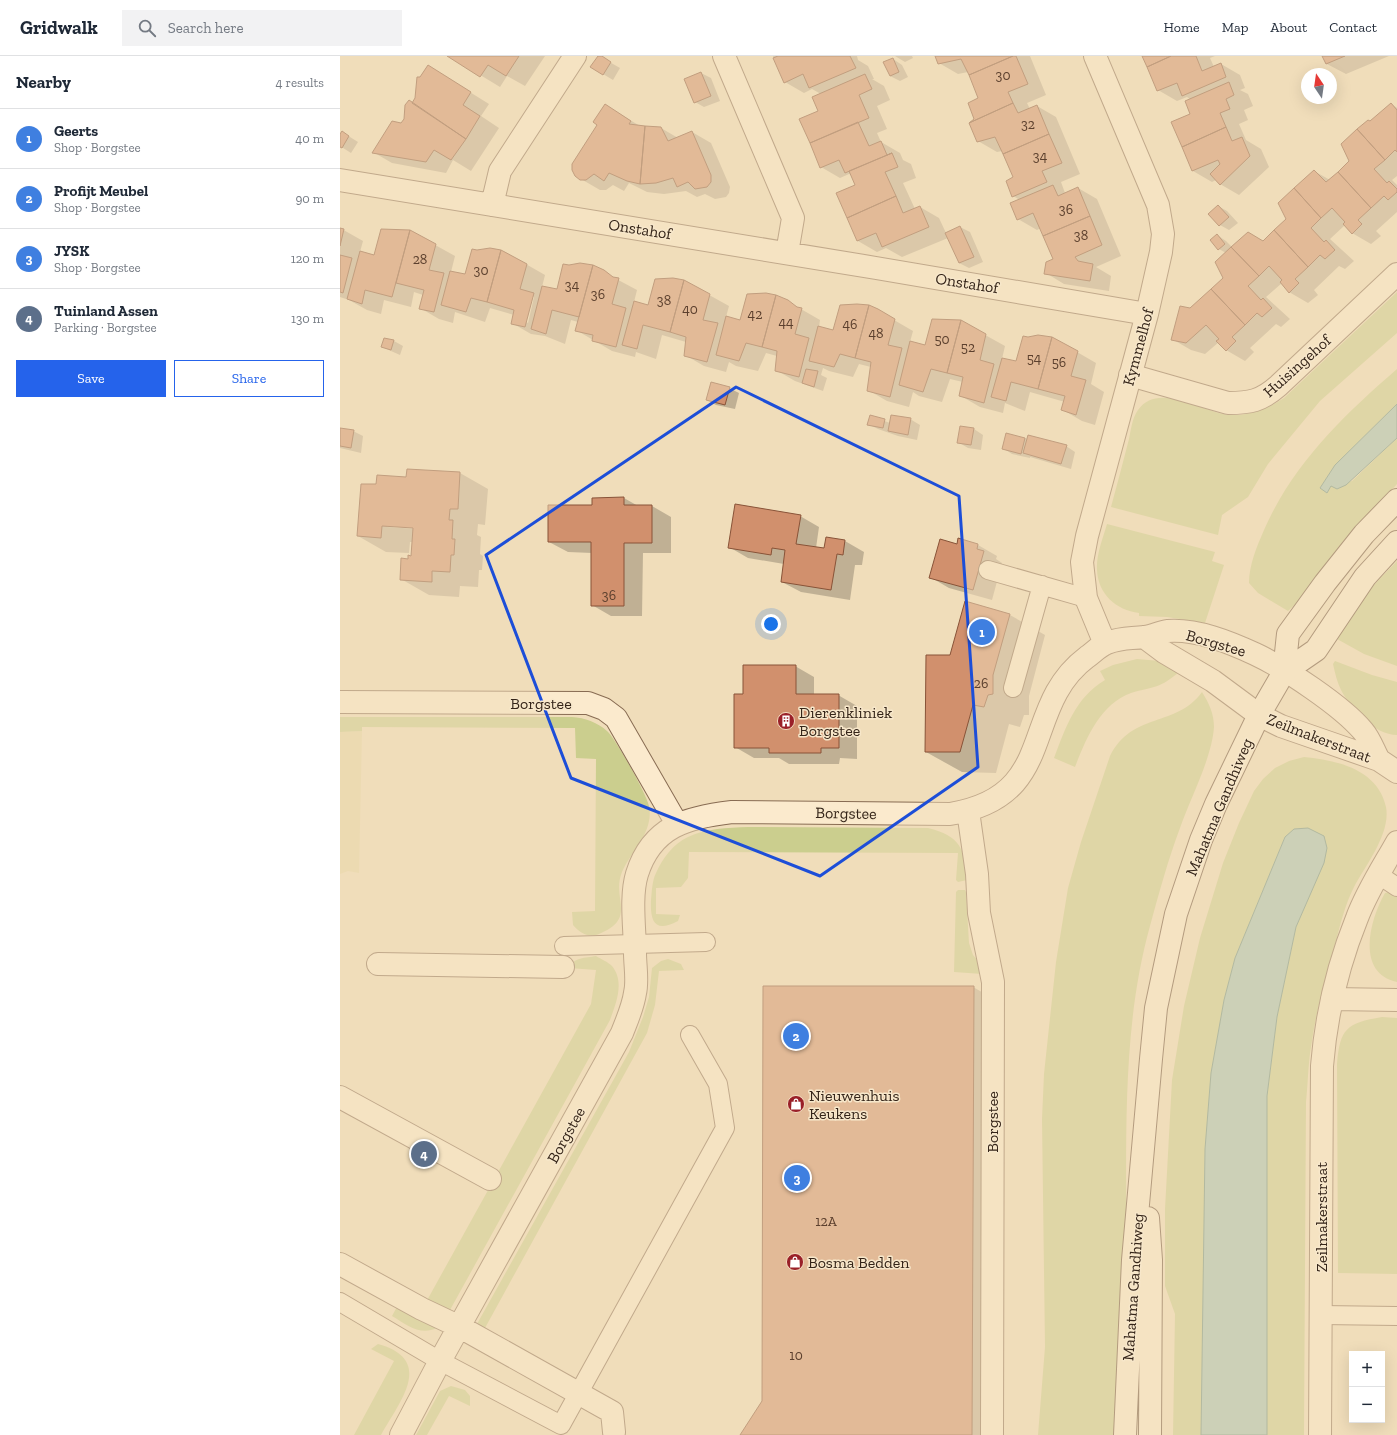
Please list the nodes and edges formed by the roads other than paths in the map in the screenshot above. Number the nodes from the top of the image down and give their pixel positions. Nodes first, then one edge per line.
1 (575, 56) edge
2 (724, 56) edge
3 (1095, 56) edge
4 (340, 180) edge
5 (492, 205) junction
6 (788, 253) junction
7 (1397, 274) edge
8 (1147, 314) junction
9 (1130, 375) junction
10 (1397, 500) edge
11 (1397, 542) edge
12 (988, 570) dead end
13 (1042, 585) junction
14 (1086, 598) junction
15 (1144, 637) junction
16 (1104, 644) junction
17 (1284, 672) junction
18 (1013, 688) dead end
19 (340, 702) edge
20 (1259, 714) junction
21 (1379, 760) junction
22 (1397, 772) edge
23 (968, 811) junction
24 (677, 824) junction
25 (1397, 842) edge
26 (1379, 875) junction
27 (1397, 886) edge
28 (706, 942) dead end
29 (635, 943) junction
30 (564, 946) dead end
31 (378, 964) dead end
32 (563, 967) dead end
33 (1332, 999) junction
34 (1397, 1000) edge
35 (690, 1035) dead end
36 (340, 1097) edge
37 (1144, 1138) junction
38 (490, 1180) dead end
39 (340, 1264) edge
40 (340, 1302) edge
41 (1321, 1315) junction
42 (1397, 1316) edge
43 (460, 1327) junction
44 (440, 1361) junction
45 (578, 1394) junction
46 (614, 1432) dead end
47 (401, 1435) edge
48 (992, 1435) edge
49 (1125, 1435) edge
50 (1150, 1435) edge
51 (1320, 1435) edge

1 - 5 street
2 - 6 street
3 - 8 street, Kymmelhof
4 - 5 street, Onstahof
5 - 6 street, Onstahof
6 - 8 street, Onstahof
7 - 9 street, Huisingehof
8 - 9 street, Kymmelhof
9 - 14 street, Kymmelhof
10 - 17 street, Mahatma Gandhiweg
11 - 17 street, Mahatma Gandhiweg
12 - 13 lane
13 - 14 lane
13 - 18 lane
14 - 16 street, Kymmelhof
15 - 16 street, Borgstee
15 - 17 street, Borgstee
15 - 20 street, Borgstee
16 - 23 street, Borgstee
17 - 20 street, Mahatma Gandhiweg
17 - 21 street, Zeilmakerstraat
19 - 24 street, Borgstee
20 - 21 street, Zeilmakerstraat
20 - 37 street, Mahatma Gandhiweg
21 - 22 street, Zeilmakerstraat
23 - 24 street, Borgstee
23 - 48 street, Borgstee
24 - 29 street, Borgstee
25 - 26 street, Zeilmakerstraat
26 - 27 lane
26 - 33 street, Zeilmakerstraat
28 - 29 lane
29 - 30 lane
29 - 43 street, Borgstee
31 - 32 street
33 - 34 street
33 - 41 street, Zeilmakerstraat
35 - 45 lane
36 - 38 street
37 - 49 street, Mahatma Gandhiweg
37 - 50 street, Mahatma Gandhiweg
39 - 43 street
40 - 44 lane
41 - 42 lane
41 - 51 street, Zeilmakerstraat
43 - 44 street, Borgstee
43 - 45 street
44 - 45 lane
44 - 47 street, Borgstee
45 - 46 street

